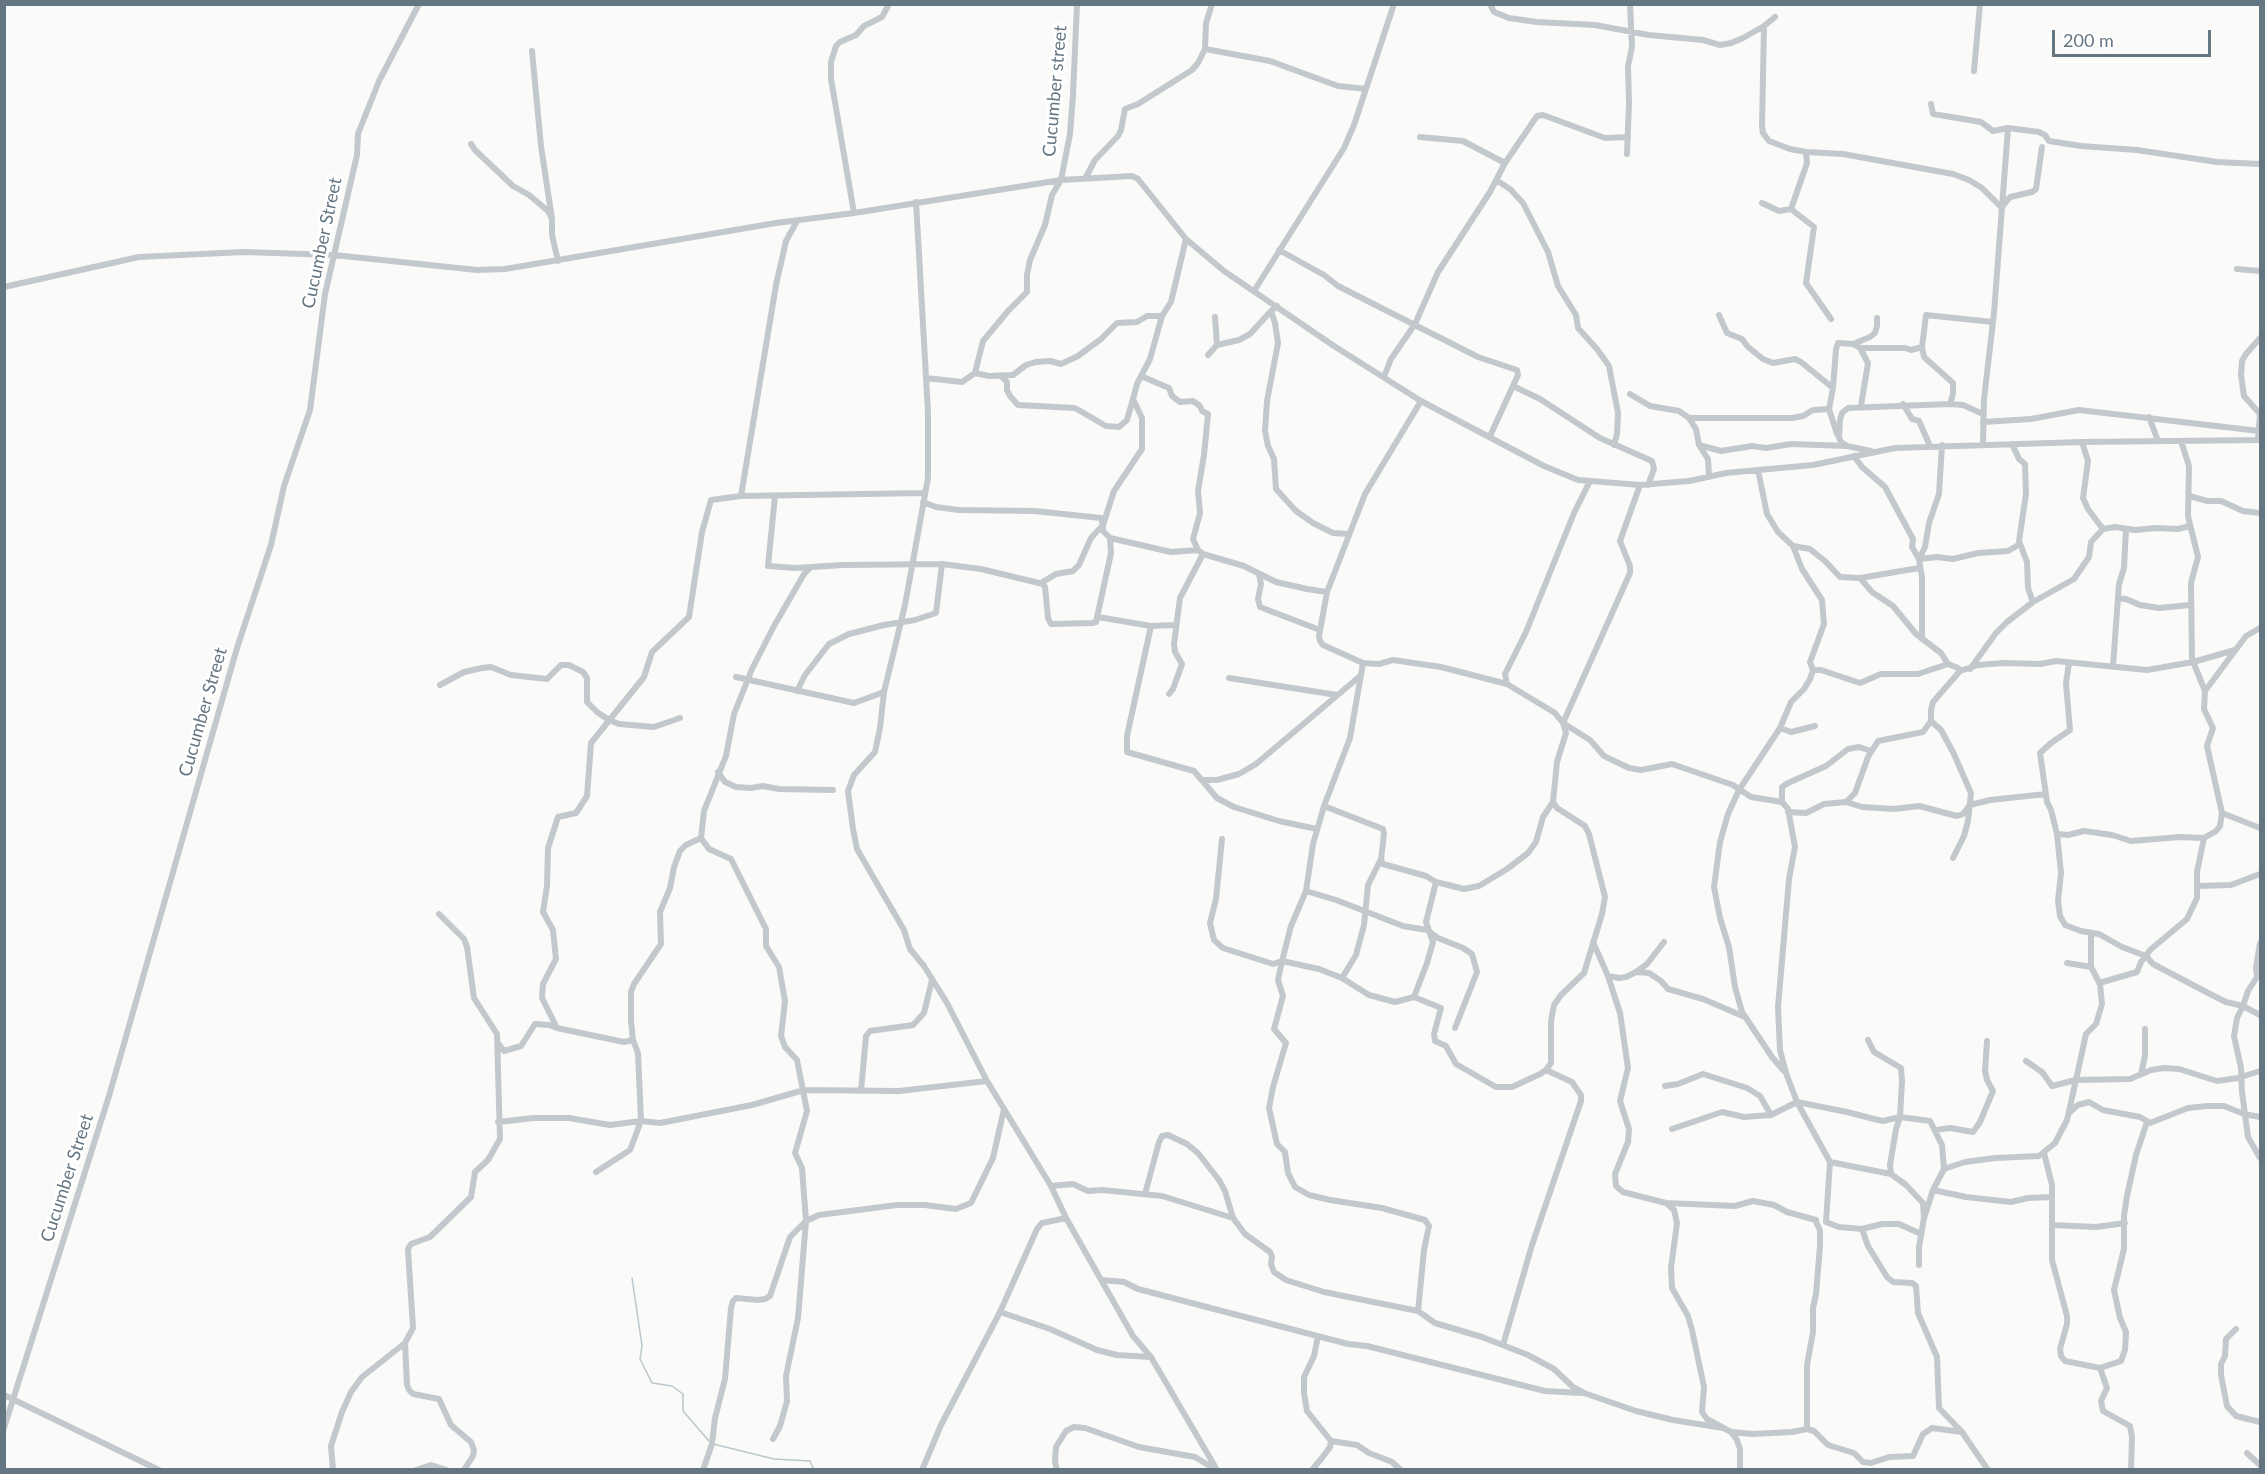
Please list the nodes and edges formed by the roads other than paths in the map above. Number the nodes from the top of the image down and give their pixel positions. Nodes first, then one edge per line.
1 (419, 4) edge
2 (889, 4) edge
3 (1077, 4) edge
4 (1212, 4) edge
5 (1394, 4) edge
6 (1490, 4) edge
7 (1630, 4) edge
8 (1980, 4) edge
9 (1775, 16) dead end
10 (1764, 26) junction
11 (1631, 32) junction
12 (1205, 49) junction
13 (532, 51) dead end
14 (1974, 70) dead end
15 (1366, 90) junction
16 (1931, 104) dead end
17 (2008, 128) junction
18 (1420, 137) dead end
19 (1628, 137) junction
20 (471, 144) dead end
21 (2042, 147) dead end
22 (1806, 152) junction
23 (1818, 153) junction
24 (1627, 154) dead end
25 (1505, 163) junction
26 (1807, 163) junction
27 (2260, 164) edge
28 (1086, 177) junction
29 (1062, 180) junction
30 (1496, 180) junction
31 (916, 202) junction
32 (1762, 203) dead end
33 (2002, 208) junction
34 (1791, 209) junction
35 (854, 213) junction
36 (552, 219) junction
37 (797, 221) junction
38 (1186, 239) junction
39 (1279, 250) junction
40 (334, 255) junction
41 (558, 261) junction
42 (2237, 269) dead end
43 (2260, 271) edge
44 (4, 287) edge
45 (1254, 291) junction
46 (1277, 306) junction
47 (1271, 311) junction
48 (1719, 315) dead end
49 (1162, 316) junction
50 (1215, 317) dead end
51 (1877, 318) dead end
52 (1831, 319) dead end
53 (1993, 322) junction
54 (1415, 324) junction
55 (2260, 338) edge
56 (1217, 345) junction
57 (1856, 346) junction
58 (1922, 346) junction
59 (1208, 355) dead end
60 (975, 373) junction
61 (1141, 376) junction
62 (1002, 377) junction
63 (1384, 377) junction
64 (926, 378) junction
65 (1513, 386) junction
66 (1833, 388) junction
67 (1630, 394) dead end
68 (1133, 399) junction
69 (1421, 400) junction
70 (1903, 404) junction
71 (1950, 404) junction
72 (1861, 406) junction
73 (1829, 409) junction
74 (1983, 414) junction
75 (2260, 414) edge
76 (2149, 417) junction
77 (1689, 418) junction
78 (1983, 422) junction
79 (2259, 431) junction
80 (1490, 436) junction
81 (1839, 438) junction
82 (2259, 440) edge
83 (2158, 441) junction
84 (2181, 441) junction
85 (2082, 442) junction
86 (1983, 444) junction
87 (2012, 444) junction
88 (1614, 445) junction
89 (1699, 445) junction
90 (1942, 445) junction
91 (1847, 446) junction
92 (1930, 446) junction
93 (1875, 452) junction
94 (1854, 456) junction
95 (1758, 470) junction
96 (1709, 476) junction
97 (1589, 483) junction
98 (1648, 484) junction
99 (1640, 485) junction
100 (925, 493) junction
101 (741, 496) junction
102 (775, 496) junction
103 (2189, 496) junction
104 (923, 501) junction
105 (2260, 513) edge
106 (1103, 525) junction
107 (2190, 526) junction
108 (2103, 529) junction
109 (2126, 529) junction
110 (1348, 534) junction
111 (1110, 538) junction
112 (2020, 544) junction
113 (1793, 546) junction
114 (1201, 552) junction
115 (1919, 559) junction
116 (912, 564) junction
117 (942, 564) junction
118 (810, 568) junction
119 (1919, 568) junction
120 (1259, 574) junction
121 (1860, 578) junction
122 (1041, 583) junction
123 (1327, 592) junction
124 (2118, 598) junction
125 (2033, 602) junction
126 (2190, 605) junction
127 (1098, 617) junction
128 (901, 622) junction
129 (1175, 625) junction
130 (1151, 626) junction
131 (2260, 628) edge
132 (1320, 630) junction
133 (1922, 639) junction
134 (2235, 650) junction
135 (2193, 662) junction
136 (1363, 663) junction
137 (2069, 663) junction
138 (1948, 664) junction
139 (2113, 666) junction
140 (1969, 669) junction
141 (1813, 670) junction
142 (1960, 670) junction
143 (1360, 676) junction
144 (736, 677) dead end
145 (1229, 678) dead end
146 (749, 680) junction
147 (1506, 684) junction
148 (440, 685) dead end
149 (796, 691) junction
150 (2205, 691) junction
151 (884, 692) junction
152 (1169, 693) dead end
153 (1337, 695) junction
154 (680, 718) dead end
155 (609, 720) junction
156 (1931, 721) junction
157 (1563, 723) junction
158 (1815, 726) dead end
159 (1780, 728) junction
160 (1871, 751) junction
161 (718, 772) junction
162 (1203, 780) junction
163 (833, 790) dead end
164 (1739, 790) junction
165 (2046, 794) junction
166 (1553, 802) junction
167 (1782, 802) junction
168 (1846, 802) junction
169 (1971, 805) junction
170 (1324, 806) junction
171 (1788, 812) junction
172 (2222, 813) junction
173 (2260, 828) edge
174 (1317, 829) junction
175 (2057, 834) junction
176 (701, 838) junction
177 (2204, 838) junction
178 (1222, 839) dead end
179 (1953, 858) dead end
180 (1381, 859) junction
181 (2260, 874) edge
182 (1436, 882) junction
183 (2197, 886) junction
184 (1306, 891) junction
185 (1366, 911) junction
186 (440, 915) dead end
187 (1427, 930) junction
188 (2091, 933) junction
189 (1593, 942) junction
190 (1664, 942) dead end
191 (2260, 943) edge
192 (2146, 956) junction
193 (1281, 961) junction
194 (2067, 963) dead end
195 (2091, 967) junction
196 (1636, 972) junction
197 (1608, 976) junction
198 (1342, 978) junction
199 (933, 979) junction
200 (2099, 983) junction
201 (1414, 997) junction
202 (2243, 1006) junction
203 (2260, 1015) edge
204 (1746, 1017) junction
205 (557, 1028) junction
206 (1455, 1028) dead end
207 (2145, 1029) dead end
208 (633, 1040) junction
209 (1868, 1040) dead end
210 (1987, 1041) dead end
211 (498, 1042) junction
212 (2026, 1061) dead end
213 (1546, 1070) junction
214 (2260, 1071) edge
215 (1786, 1073) junction
216 (2141, 1074) junction
217 (2241, 1077) junction
218 (2076, 1080) junction
219 (987, 1081) junction
220 (1665, 1086) dead end
221 (804, 1090) junction
222 (861, 1091) junction
223 (1797, 1102) junction
224 (1004, 1109) junction
225 (2068, 1113) junction
226 (2244, 1114) junction
227 (1771, 1115) junction
228 (1900, 1117) junction
229 (2260, 1117) edge
230 (641, 1121) junction
231 (498, 1122) junction
232 (2147, 1122) junction
233 (1672, 1129) dead end
234 (1936, 1130) junction
235 (2044, 1153) junction
236 (2260, 1158) edge
237 (1830, 1162) junction
238 (1944, 1169) junction
239 (596, 1172) dead end
240 (1891, 1174) junction
241 (1051, 1186) junction
242 (1933, 1190) junction
243 (1144, 1194) junction
244 (2052, 1197) junction
245 (1666, 1203) junction
246 (1066, 1218) junction
247 (1233, 1218) junction
248 (1924, 1218) junction
249 (1815, 1220) junction
250 (806, 1221) junction
251 (1826, 1222) junction
252 (2125, 1223) junction
253 (2052, 1225) junction
254 (1862, 1229) junction
255 (1921, 1233) dead end
256 (1919, 1265) dead end
257 (1102, 1280) junction
258 (1418, 1311) junction
259 (1000, 1312) junction
260 (2236, 1329) dead end
261 (1318, 1336) junction
262 (405, 1344) junction
263 (1503, 1345) junction
264 (1151, 1357) junction
265 (2100, 1368) junction
266 (1584, 1393) junction
267 (4, 1395) edge
268 (13, 1399) junction
269 (2260, 1422) edge
270 (4, 1428) edge
271 (1723, 1428) junction
272 (1807, 1429) junction
273 (1731, 1432) junction
274 (1962, 1432) junction
275 (773, 1439) dead end
276 (1331, 1441) junction
277 (2247, 1453) dead end
278 (2260, 1465) edge
279 (159, 1470) edge
280 (333, 1470) edge
281 (416, 1470) edge
282 (447, 1470) edge
283 (464, 1470) edge
284 (703, 1470) edge
285 (922, 1470) edge
286 (1057, 1470) edge
287 (1216, 1470) edge
288 (1312, 1470) edge
289 (1401, 1470) edge
290 (1740, 1470) edge
291 (1988, 1470) edge
292 (2131, 1470) edge

1 - 40 street, Cucumber Street
2 - 35 street
3 - 29 street, Cucumber street
4 - 12 street
5 - 15 street
6 - 11 street
7 - 11 street
8 - 14 street
9 - 10 street
10 - 11 street
10 - 22 street
11 - 19 street
12 - 15 street
12 - 28 street
13 - 36 street
15 - 39 street
16 - 17 street
17 - 27 street
17 - 33 street
18 - 25 street
19 - 24 street
19 - 25 street
20 - 36 street
21 - 33 street
22 - 23 street
22 - 26 street
23 - 26 street
23 - 33 street
25 - 30 street
26 - 34 street
28 - 29 street
28 - 38 street
29 - 31 street
29 - 60 street, Cucumber street
30 - 54 street
30 - 88 street
31 - 35 street
31 - 64 street
32 - 34 street
33 - 53 street
34 - 52 street
35 - 37 street
36 - 41 street
37 - 41 street
37 - 101 street
38 - 45 street
38 - 49 street
39 - 45 street
39 - 54 street
40 - 41 street
40 - 44 street
40 - 268 street, Cucumber Street
42 - 43 street
45 - 46 street
46 - 47 street
46 - 63 street
47 - 56 street
47 - 110 street
48 - 66 street
49 - 61 street
49 - 62 street
50 - 56 street
51 - 57 street
53 - 58 street
53 - 74 street
54 - 63 street
54 - 65 street
55 - 75 street
56 - 59 street
57 - 58 street
57 - 66 street
57 - 72 street
58 - 71 street
60 - 62 street
60 - 64 street
61 - 68 street
61 - 114 street
62 - 68 street
63 - 69 street
64 - 100 street
65 - 80 street
65 - 88 street
66 - 73 street
67 - 77 street
68 - 106 street
69 - 80 street
69 - 110 street
70 - 71 street
70 - 72 street
70 - 92 street
71 - 74 street
72 - 81 street
73 - 77 street
73 - 81 street
74 - 78 street
75 - 79 street
76 - 78 street
76 - 79 street
76 - 83 street
77 - 89 street
78 - 86 street
79 - 82 street
80 - 97 street
81 - 91 street
82 - 84 street
83 - 84 street
83 - 85 street
84 - 103 street
85 - 87 street
85 - 108 street
86 - 87 street
86 - 90 street
87 - 112 street
88 - 98 street
89 - 91 street
89 - 96 street
90 - 92 street
90 - 115 street
91 - 93 street
92 - 93 street
93 - 94 street
94 - 95 street
94 - 115 street
95 - 96 street
95 - 113 street
96 - 98 street
97 - 99 street
97 - 147 street
98 - 99 street
99 - 157 street
100 - 102 street
100 - 104 street
101 - 102 street
101 - 155 street
102 - 118 street
103 - 105 street
103 - 107 street
104 - 106 street
104 - 116 street
106 - 111 street
106 - 122 street
107 - 109 street
107 - 126 street
108 - 109 street
108 - 125 street
109 - 124 street
110 - 123 street
111 - 114 street
111 - 127 street
112 - 115 street
112 - 125 street
113 - 121 street
113 - 141 street
114 - 120 street
114 - 129 street
115 - 119 street
116 - 117 street
116 - 118 street
116 - 128 street
117 - 122 street
117 - 128 street
118 - 146 street
119 - 121 street
119 - 133 street
120 - 123 street
120 - 132 street
121 - 133 street
122 - 127 street
123 - 132 street
124 - 126 street
124 - 139 street
125 - 140 street
126 - 135 street
127 - 130 street
128 - 149 street
128 - 151 street
129 - 130 street
129 - 152 street
130 - 162 street
131 - 134 street
132 - 136 street
133 - 138 street
134 - 135 street
134 - 150 street
135 - 139 street
135 - 150 street
136 - 143 street
136 - 147 street
137 - 139 street
137 - 140 street
137 - 165 street
138 - 141 street
138 - 142 street
140 - 142 street
141 - 159 street
142 - 156 street
143 - 153 street
143 - 170 street
144 - 146 street
145 - 153 street
146 - 149 street
146 - 161 street
147 - 157 street
148 - 155 street
149 - 151 street
150 - 172 street
151 - 199 street
153 - 162 street
154 - 155 street
155 - 205 street
156 - 160 street
156 - 169 street
157 - 164 street
157 - 166 street
158 - 159 street
159 - 164 street
160 - 167 street
160 - 168 street
161 - 163 street
161 - 176 street
162 - 174 street
164 - 167 street
164 - 204 street
165 - 169 street
165 - 175 street
166 - 182 street
166 - 189 street
167 - 171 street
168 - 169 street
168 - 171 street
169 - 179 street
170 - 174 street
170 - 180 street
171 - 215 street
172 - 173 street
172 - 177 street
174 - 184 street
175 - 177 street
175 - 188 street
176 - 208 street
176 - 221 street
177 - 183 street
178 - 193 street
180 - 182 street
180 - 185 street
181 - 183 street
182 - 187 street
183 - 192 street
184 - 185 street
184 - 193 street
185 - 187 street
185 - 198 street
186 - 211 street
187 - 201 street
187 - 206 street
188 - 192 street
188 - 195 street
189 - 197 street
189 - 213 street
190 - 196 street
191 - 202 street
192 - 200 street
192 - 202 street
193 - 198 street
193 - 258 street
194 - 195 street
195 - 200 street
196 - 197 street
196 - 204 street
197 - 245 street
198 - 201 street
199 - 219 street
199 - 222 street
200 - 218 street
201 - 213 street
202 - 203 street
202 - 217 street
204 - 215 street
205 - 208 street
205 - 211 street
207 - 216 street
208 - 230 street
209 - 228 street
210 - 234 street
211 - 231 street
212 - 218 street
213 - 263 street
214 - 217 street
215 - 223 street
216 - 217 street
216 - 218 street
217 - 226 street
218 - 225 street
219 - 222 street
219 - 224 street
220 - 227 street
221 - 222 street
221 - 230 street
221 - 250 street
223 - 227 street
223 - 228 street
223 - 237 street
224 - 241 street
224 - 250 street
225 - 232 street
225 - 235 street
226 - 229 street
226 - 232 street
226 - 236 street
227 - 233 street
228 - 234 street
228 - 240 street
230 - 231 street
230 - 239 street
231 - 262 street
232 - 252 street
234 - 238 street
235 - 238 street
235 - 244 street
237 - 240 street
237 - 251 street
238 - 242 street
240 - 248 street
241 - 243 street
241 - 246 street
242 - 244 street
242 - 248 street
243 - 247 street
243 - 247 street
244 - 253 street
245 - 249 street
245 - 271 street
246 - 257 street
246 - 259 street
247 - 258 street
248 - 256 street
249 - 251 street
249 - 272 street
250 - 275 street
250 - 284 street
251 - 254 street
252 - 253 street
252 - 265 street
253 - 265 street
254 - 255 street
254 - 274 street
257 - 261 street
257 - 264 street
258 - 263 street
259 - 264 street
259 - 285 street
260 - 269 street
261 - 266 street
261 - 276 street
262 - 280 street
262 - 283 street
263 - 266 street
264 - 287 street
265 - 292 street
266 - 271 street
267 - 268 street
268 - 270 street, Cucumber Street
268 - 279 street
271 - 273 street
272 - 273 street
272 - 274 street
273 - 290 street
274 - 291 street
276 - 288 street
276 - 289 street
277 - 278 street
281 - 282 street
286 - 287 street

